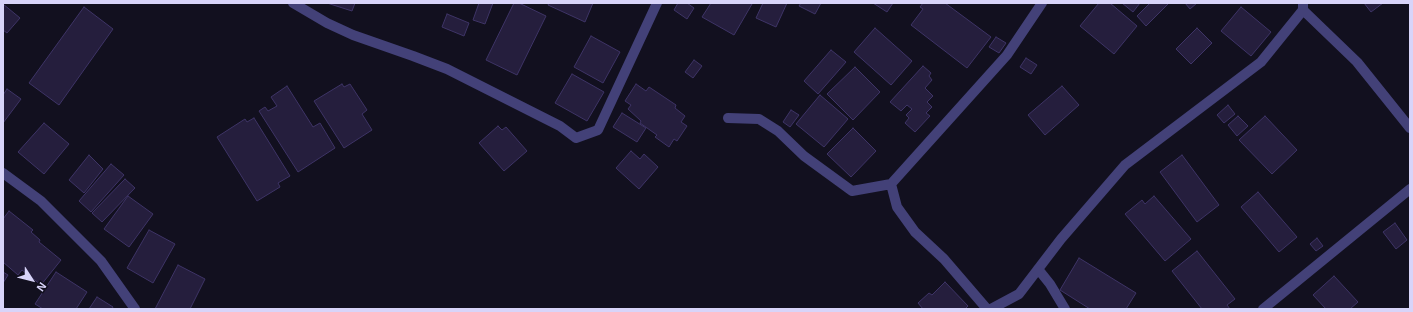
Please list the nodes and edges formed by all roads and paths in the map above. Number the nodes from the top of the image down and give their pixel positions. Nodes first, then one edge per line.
1 (293, 3) edge
2 (657, 3) edge
3 (1042, 3) edge
4 (1303, 6) edge
5 (728, 118) dead end
6 (1410, 128) edge
7 (3, 173) edge
8 (891, 184) junction
9 (1410, 189) edge
10 (1038, 269) junction
11 (134, 309) edge
12 (987, 309) edge
13 (991, 309) edge
14 (1065, 309) edge
15 (1263, 309) edge

1 - 2 street
3 - 8 street
4 - 6 street
4 - 10 street
5 - 8 street
7 - 11 street
8 - 12 street
9 - 15 street
10 - 13 street
10 - 14 street

